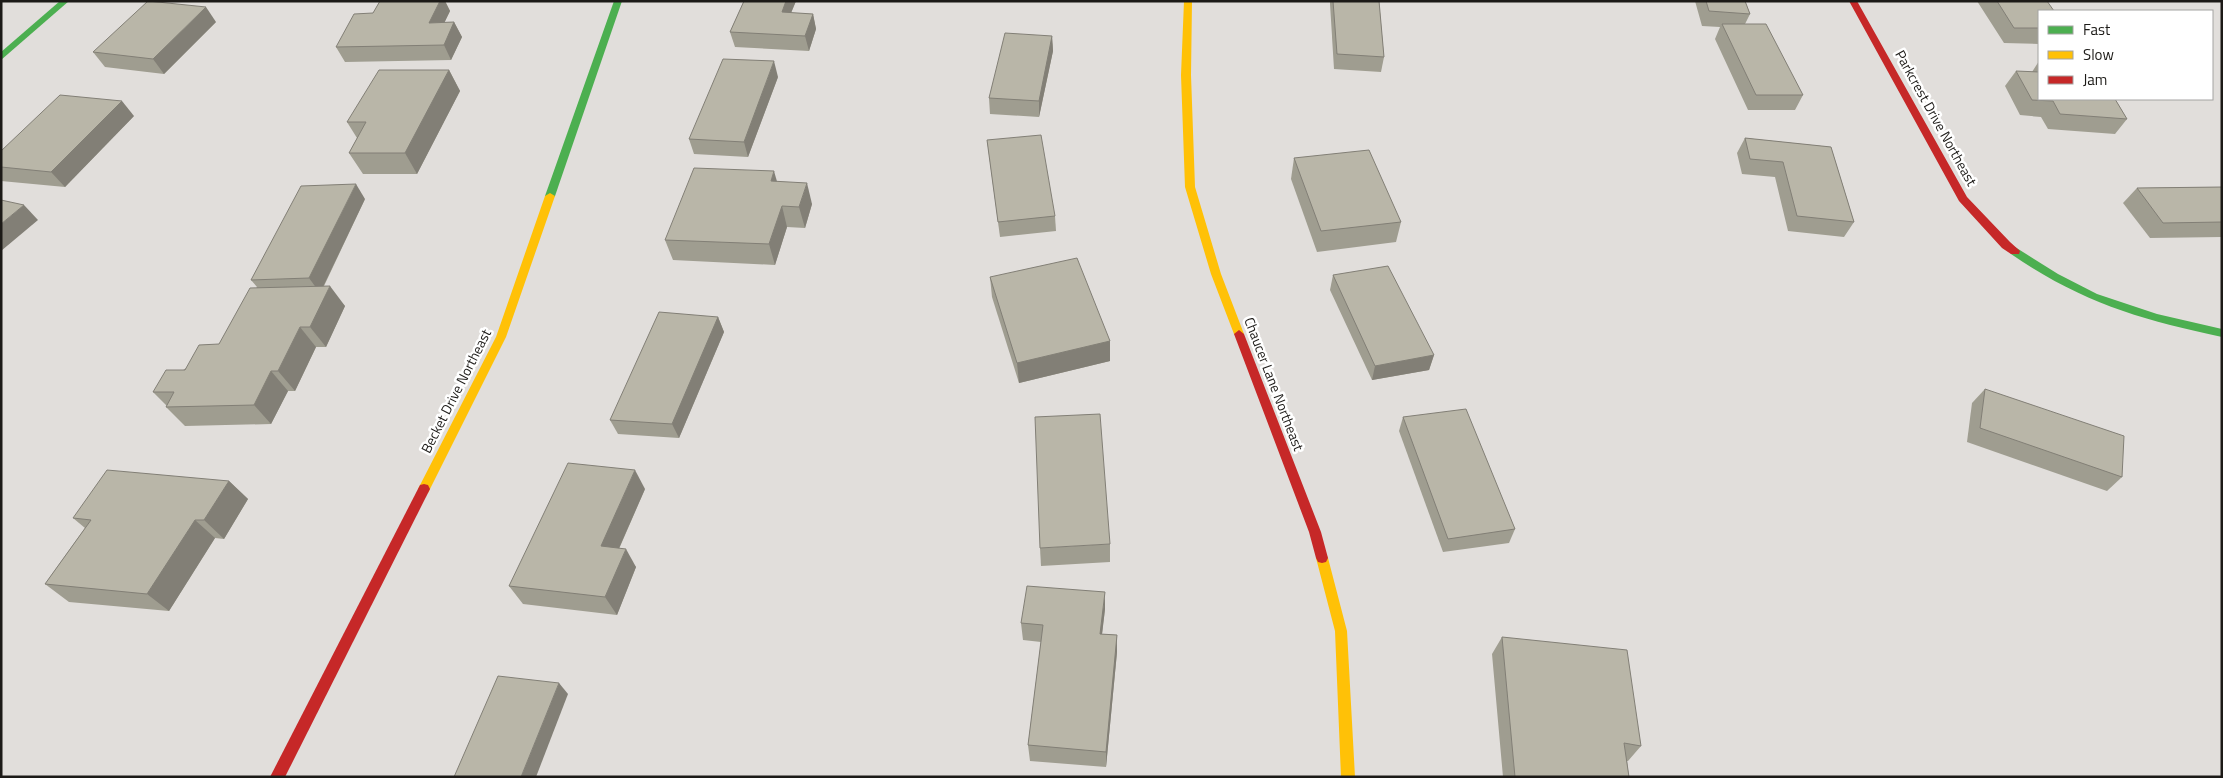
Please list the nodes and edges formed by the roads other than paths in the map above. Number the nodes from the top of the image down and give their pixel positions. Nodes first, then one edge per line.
1 (64, 1) edge
2 (618, 1) edge
3 (1188, 1) edge
4 (1854, 1) edge
5 (1, 56) edge
6 (2222, 333) edge
7 (278, 777) edge
8 (1348, 777) edge

1 - 5 street
2 - 7 street, Becket Drive Northeast
3 - 8 street, Chaucer Lane Northeast
4 - 6 street, Parkcrest Drive Northeast

